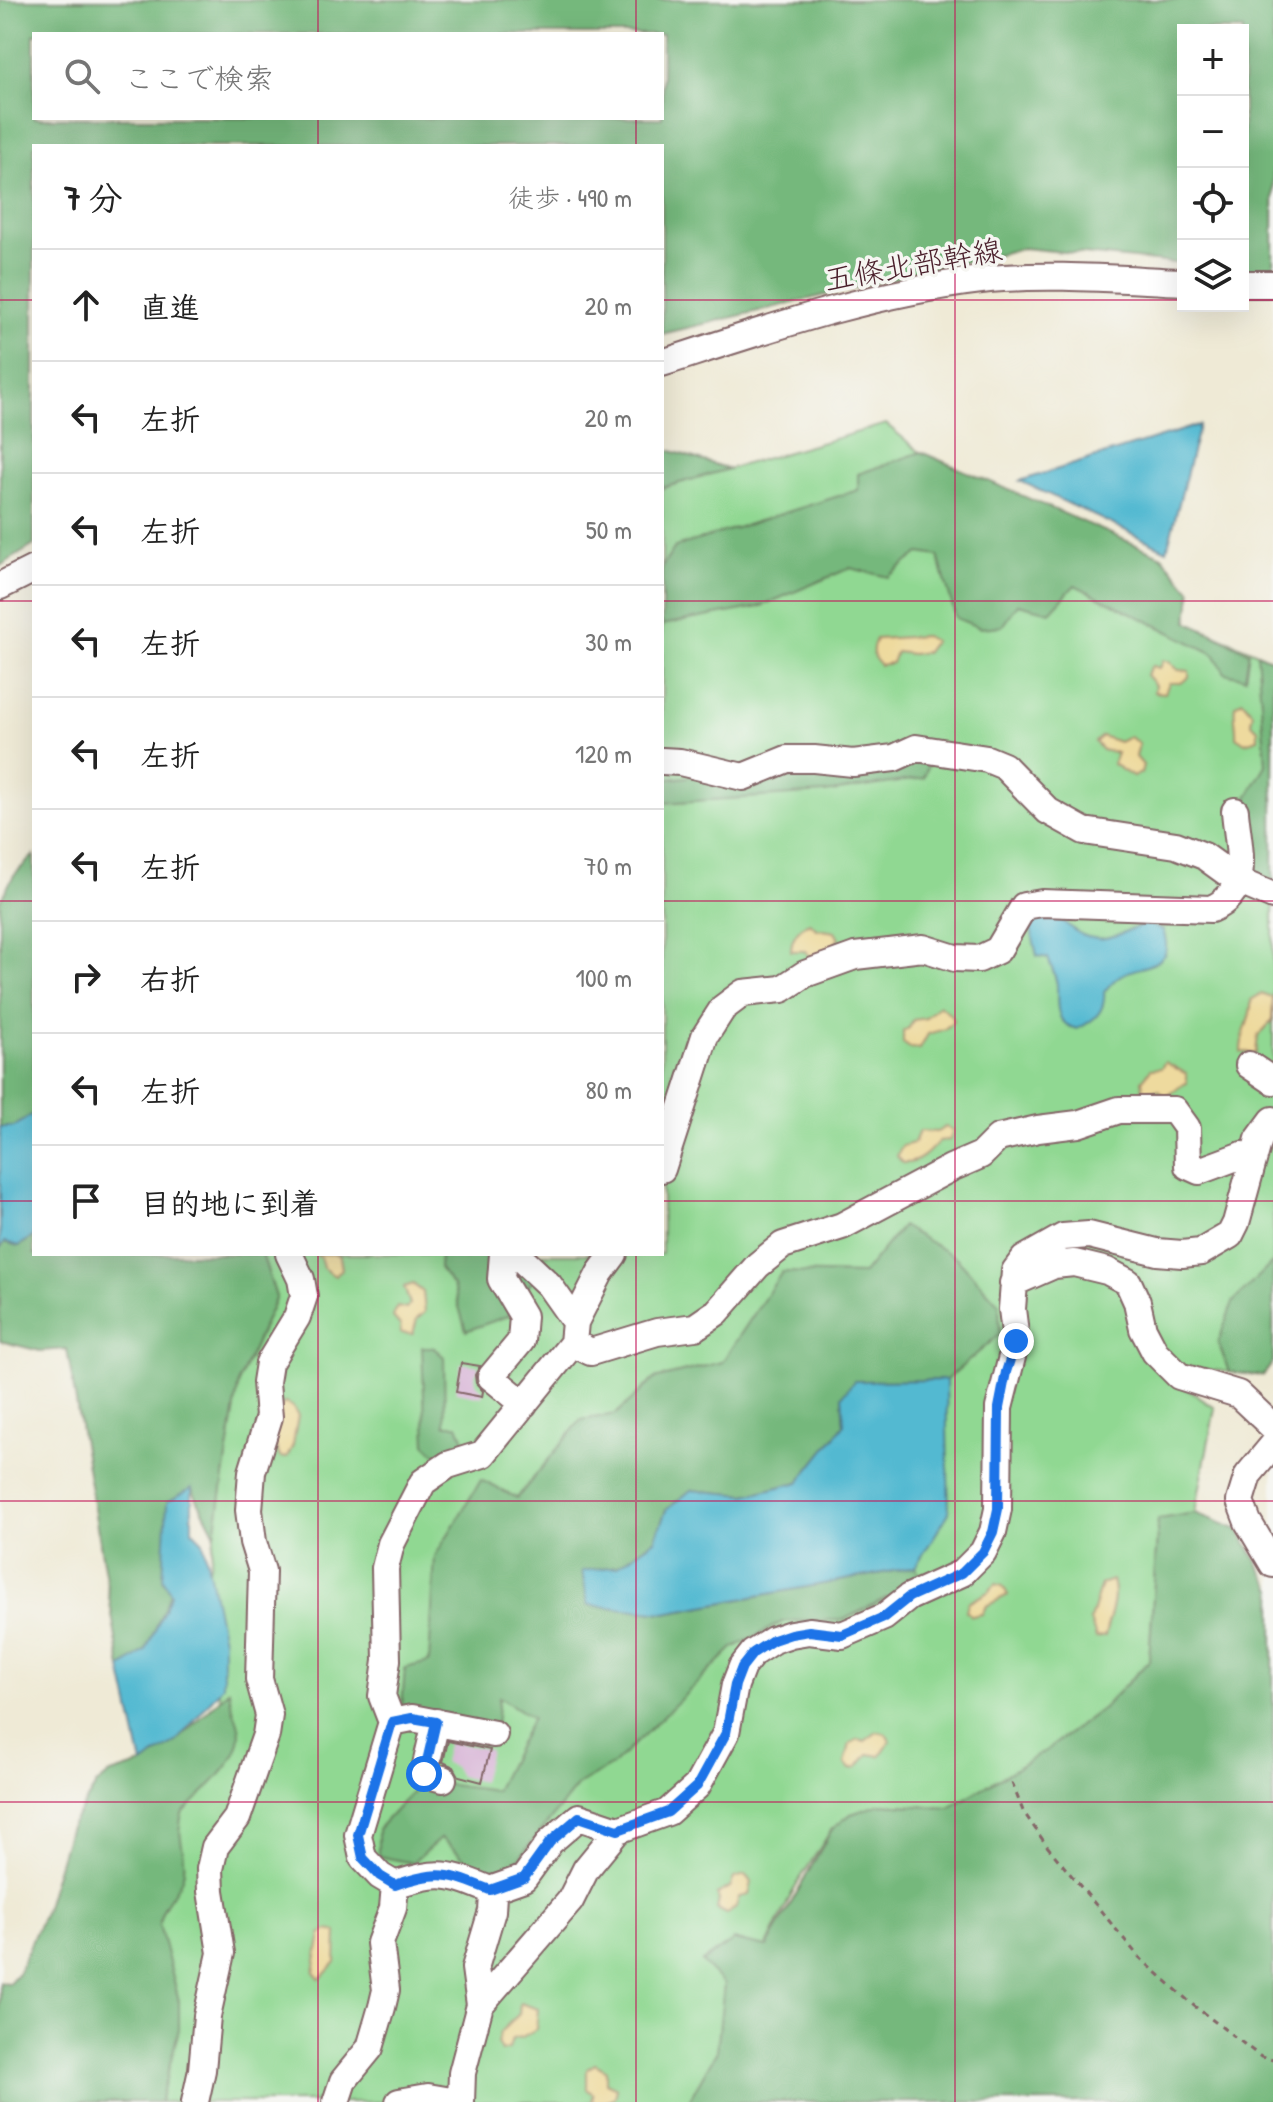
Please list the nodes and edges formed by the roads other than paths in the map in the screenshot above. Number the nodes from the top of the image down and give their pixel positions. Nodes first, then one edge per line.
1 (1177, 282) edge
2 (1249, 284) edge
3 (1273, 284) edge
4 (664, 362) edge
5 (32, 570) edge
6 (0, 586) edge
7 (664, 761) edge
8 (1235, 811) dead end
9 (1240, 882) junction
10 (1273, 896) edge
11 (1249, 1065) dead end
12 (1273, 1081) edge
13 (1273, 1120) edge
14 (1253, 1159) junction
15 (664, 1163) edge
16 (290, 1256) edge
17 (503, 1256) edge
18 (518, 1256) edge
19 (613, 1256) edge
20 (1013, 1283) junction
21 (574, 1332) junction
22 (524, 1404) junction
23 (1273, 1427) edge
24 (1273, 1445) edge
25 (1273, 1564) edge
26 (392, 1722) junction
27 (436, 1722) junction
28 (494, 1734) dead end
29 (443, 1779) dead end
30 (618, 1830) junction
31 (395, 1885) junction
32 (490, 1890) junction
33 (480, 2005) junction
34 (195, 2102) edge
35 (336, 2102) edge
36 (399, 2102) edge
37 (459, 2102) edge

1 - 4 street, 五條北部幹線
2 - 3 street
5 - 6 street
7 - 9 street
8 - 9 street
9 - 10 street
9 - 15 street
11 - 12 street
13 - 14 street
14 - 20 street
14 - 21 street
16 - 34 street
17 - 22 street
18 - 21 street
19 - 21 street
20 - 23 street
20 - 30 street
21 - 22 street
22 - 26 street
24 - 25 street
26 - 27 street
26 - 31 street
27 - 28 street
27 - 29 street
30 - 32 street
30 - 33 street
31 - 32 street
31 - 35 street
32 - 33 street
33 - 37 street
36 - 37 street

